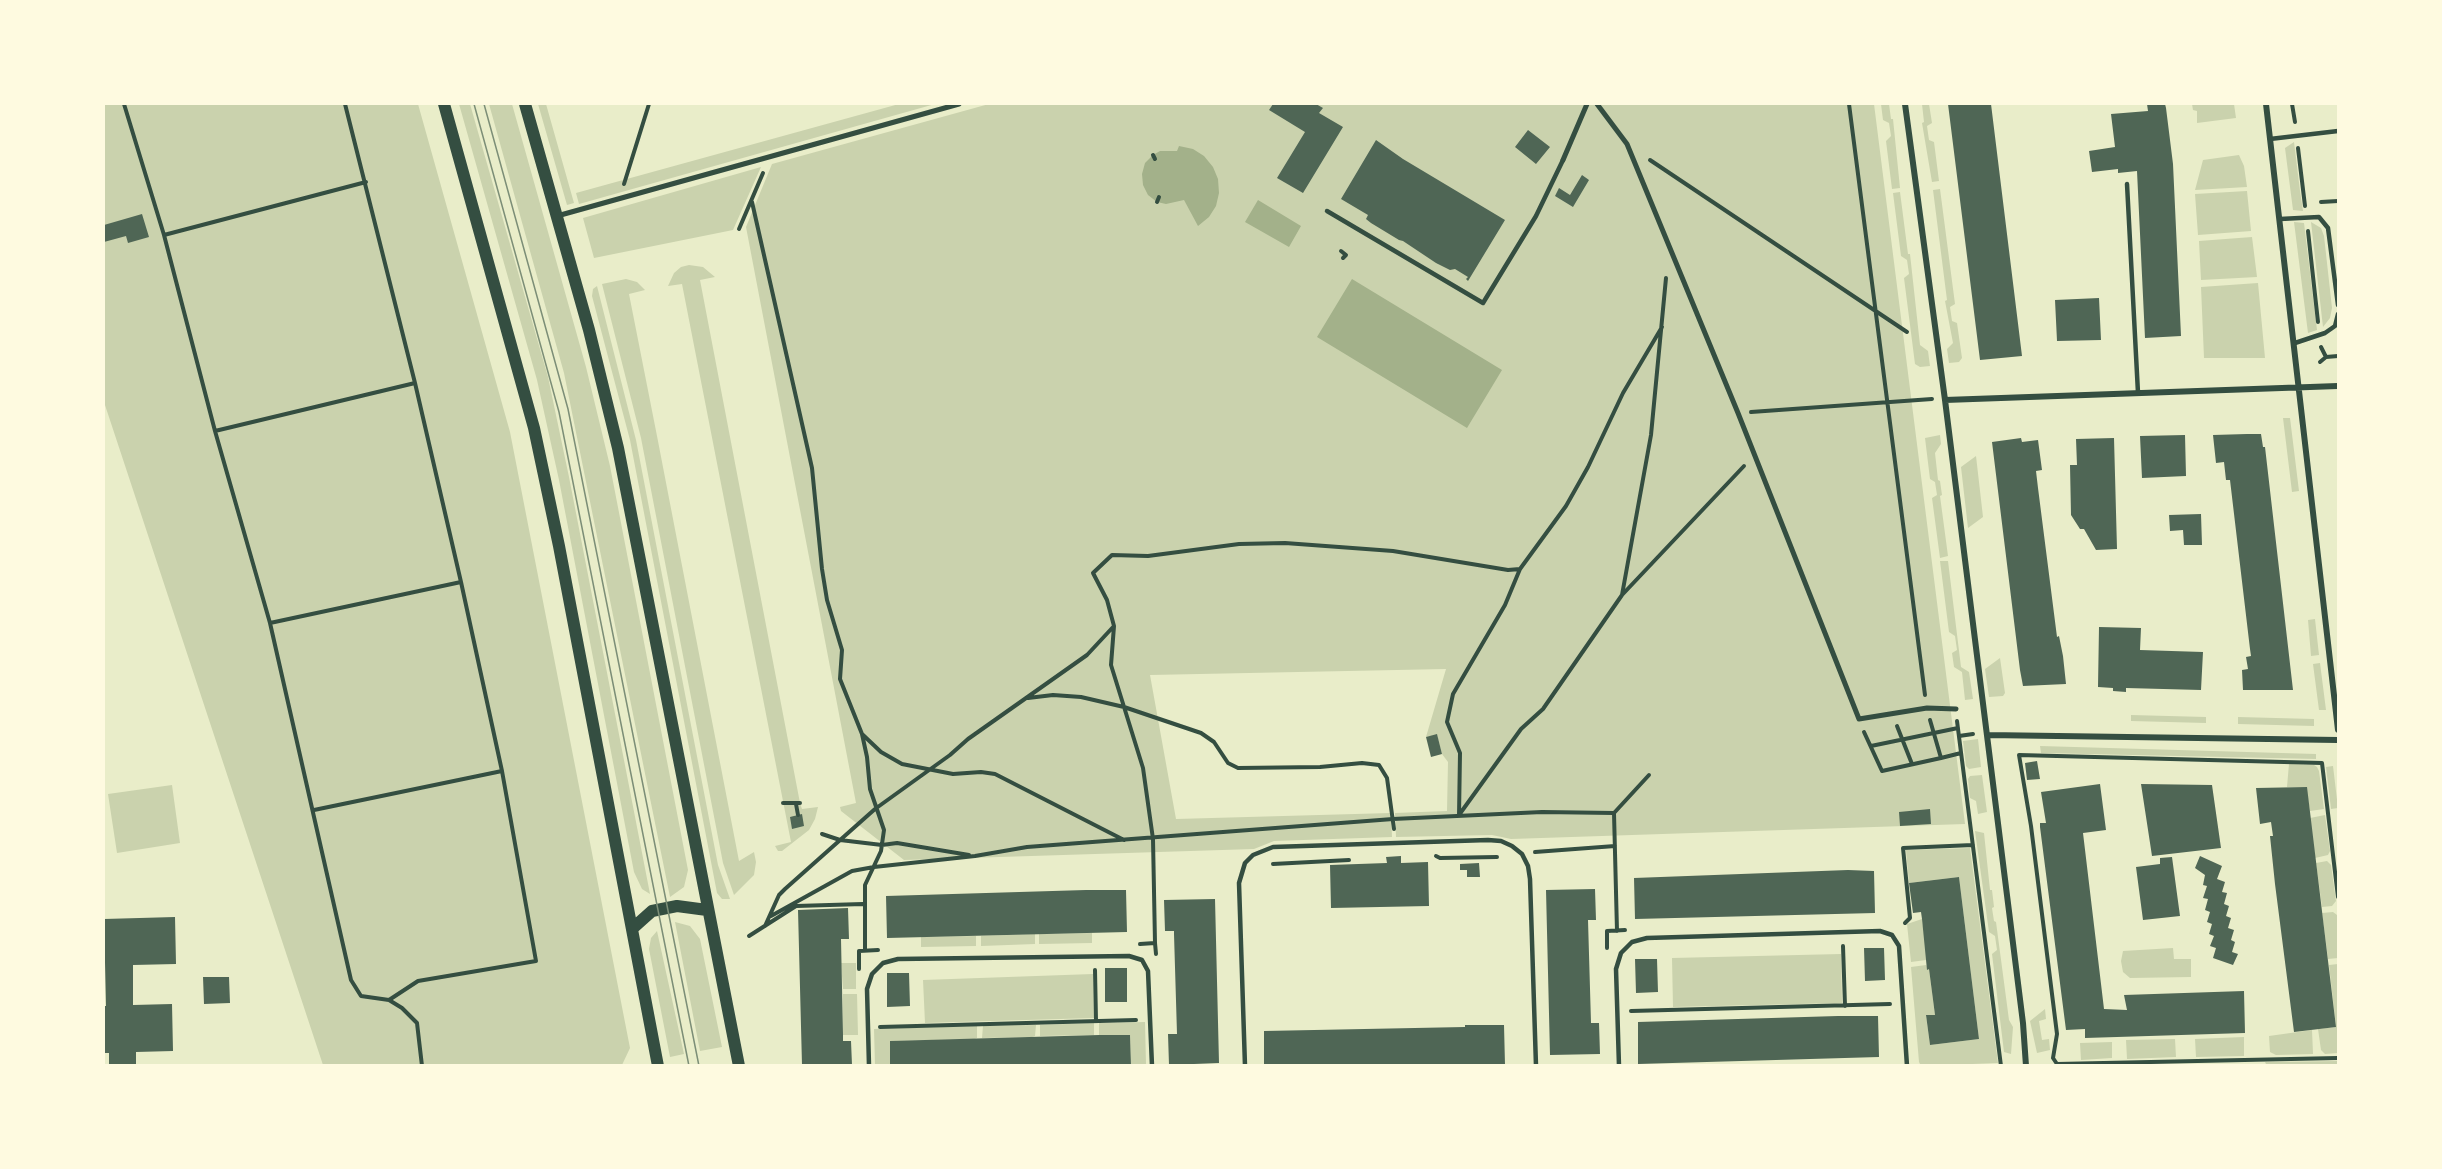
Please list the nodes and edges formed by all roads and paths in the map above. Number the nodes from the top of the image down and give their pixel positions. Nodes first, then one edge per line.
1 (124, 104) edge
2 (345, 104) edge
3 (444, 104) edge
4 (525, 104) edge
5 (649, 104) edge
6 (959, 104) edge
7 (1587, 104) edge
8 (1597, 104) edge
9 (1849, 104) edge
10 (1905, 104) edge
11 (2266, 104) edge
12 (2338, 131) edge
13 (2270, 139) junction
14 (1627, 144) junction
15 (771, 155) junction
16 (1563, 160) joint
17 (366, 182) junction
18 (2127, 184) dead end
19 (622, 196) junction
20 (752, 202) junction
21 (1327, 211) dead end
22 (557, 216) junction
23 (2280, 219) junction
24 (740, 229) dead end
25 (164, 235) junction
26 (1669, 248) junction
27 (1341, 252) dead end
28 (1343, 258) dead end
29 (2338, 305) edge
30 (1877, 312) junction
31 (2338, 314) edge
32 (1662, 327) junction
33 (1907, 332) dead end
34 (2295, 343) junction
35 (2338, 356) edge
36 (2320, 362) dead end
37 (415, 383) junction
38 (2338, 386) edge
39 (2300, 388) junction
40 (2138, 393) junction
41 (1916, 400) dead end
42 (1945, 400) junction
43 (1888, 401) junction
44 (1738, 413) junction
45 (215, 431) junction
46 (1755, 455) junction
47 (1520, 569) junction
48 (461, 582) junction
49 (1622, 595) junction
50 (270, 623) junction
51 (1114, 626) junction
52 (1026, 698) junction
53 (1124, 707) junction
54 (1927, 708) junction
55 (1956, 709) joint
56 (1892, 714) junction
57 (1859, 720) junction
58 (1958, 728) junction
59 (2338, 730) edge
60 (862, 734) junction
61 (1934, 734) junction
62 (1987, 735) junction
63 (1903, 740) junction
64 (2338, 740) edge
65 (1871, 747) junction
66 (1961, 753) junction
67 (1941, 758) junction
68 (1912, 764) junction
69 (928, 770) junction
70 (502, 771) junction
71 (1649, 775) dead end
72 (783, 803) dead end
73 (875, 809) junction
74 (314, 810) junction
75 (1614, 813) junction
76 (798, 815) dead end
77 (1459, 816) junction
78 (1393, 819) junction
79 (822, 834) dead end
80 (1153, 839) junction
81 (840, 840) junction
82 (1126, 841) junction
83 (882, 845) junction
84 (1973, 845) junction
85 (1615, 846) junction
86 (1429, 850) dead end
87 (1522, 854) junction
88 (975, 856) junction
89 (1353, 858) dead end
90 (1270, 864) dead end
91 (874, 867) junction
92 (2338, 897) edge
93 (863, 904) junction
94 (707, 910) junction
95 (770, 916) junction
96 (1894, 923) dead end
97 (1905, 923) junction
98 (765, 926) junction
99 (633, 928) junction
100 (1627, 930) dead end
101 (1617, 931) junction
102 (1843, 933) junction
103 (1906, 934) dead end
104 (749, 936) dead end
105 (1155, 944) dead end
106 (864, 950) dead end
107 (1607, 954) dead end
108 (1094, 956) junction
109 (389, 1000) junction
110 (1904, 1004) junction
111 (1845, 1006) junction
112 (1617, 1011) junction
113 (1150, 1019) junction
114 (1096, 1021) junction
115 (868, 1027) junction
116 (2338, 1058) edge
117 (422, 1065) edge
118 (658, 1065) edge
119 (739, 1065) edge
120 (869, 1065) edge
121 (1152, 1065) edge
122 (1245, 1065) edge
123 (1536, 1065) edge
124 (1619, 1065) edge
125 (1906, 1065) edge
126 (2001, 1065) edge
127 (2026, 1065) edge

1 - 25 path
2 - 17 path
3 - 99 main road
4 - 22 main road
5 - 19 path
6 - 15 street
7 - 16 street
8 - 14 street
9 - 30 path
10 - 42 street
11 - 13 street
12 - 13 lane
13 - 23 street
14 - 26 street
14 - 30 path
15 - 19 street
15 - 20 path
16 - 21 lane
17 - 25 path
17 - 37 path
18 - 40 lane
19 - 22 street
20 - 24 path
20 - 60 path
22 - 94 main road
23 - 29 lane
23 - 34 street
25 - 45 path
26 - 32 path
26 - 44 street
27 - 28 path
30 - 33 path
30 - 43 path
31 - 34 lane
32 - 47 path
32 - 49 path
34 - 39 street
35 - 36 path
37 - 45 path
37 - 48 path
38 - 39 street
39 - 40 street
39 - 59 street
40 - 42 street
41 - 43 path
42 - 62 street
43 - 44 path
43 - 54 path
44 - 46 street
45 - 50 path
46 - 49 path
46 - 57 street
47 - 51 path
47 - 77 path
48 - 50 path
48 - 70 path
49 - 77 path
50 - 74 path
51 - 52 path
51 - 53 path
52 - 53 path
52 - 69 path
53 - 78 path
53 - 80 path
54 - 55 street
54 - 56 street
54 - 61 path
55 - 58 path
56 - 57 street
56 - 63 path
57 - 65 path
58 - 61 path
58 - 66 path
60 - 69 path
60 - 73 path
61 - 63 path
61 - 67 path
62 - 64 street
62 - 127 street
63 - 65 path
63 - 68 path
65 - 68 path
66 - 67 path
66 - 84 path
67 - 68 path
69 - 73 path
69 - 82 path
70 - 74 path
70 - 109 path
71 - 75 path
72 - 76 path
73 - 81 path
73 - 83 path
74 - 109 path
75 - 77 path
75 - 85 path
77 - 78 path
78 - 80 path
79 - 81 path
80 - 82 path
80 - 105 path
81 - 83 path
81 - 95 path
82 - 88 path
83 - 88 path
83 - 91 path
84 - 97 path
84 - 126 path
85 - 87 path
85 - 101 path
86 - 87 path
87 - 122 lane
87 - 123 lane
88 - 91 path
89 - 90 path
91 - 93 path
91 - 95 path
92 - 116 path
93 - 98 path
93 - 106 path
94 - 99 main road
94 - 119 main road
95 - 98 path
96 - 97 path
97 - 103 path
98 - 104 path
99 - 118 main road
100 - 101 path
101 - 107 path
102 - 110 lane
102 - 111 path
102 - 112 lane
108 - 113 lane
108 - 114 path
108 - 115 lane
109 - 117 path
110 - 111 path
110 - 125 lane
111 - 112 path
112 - 124 lane
113 - 114 path
113 - 121 lane
114 - 115 path
115 - 120 lane

